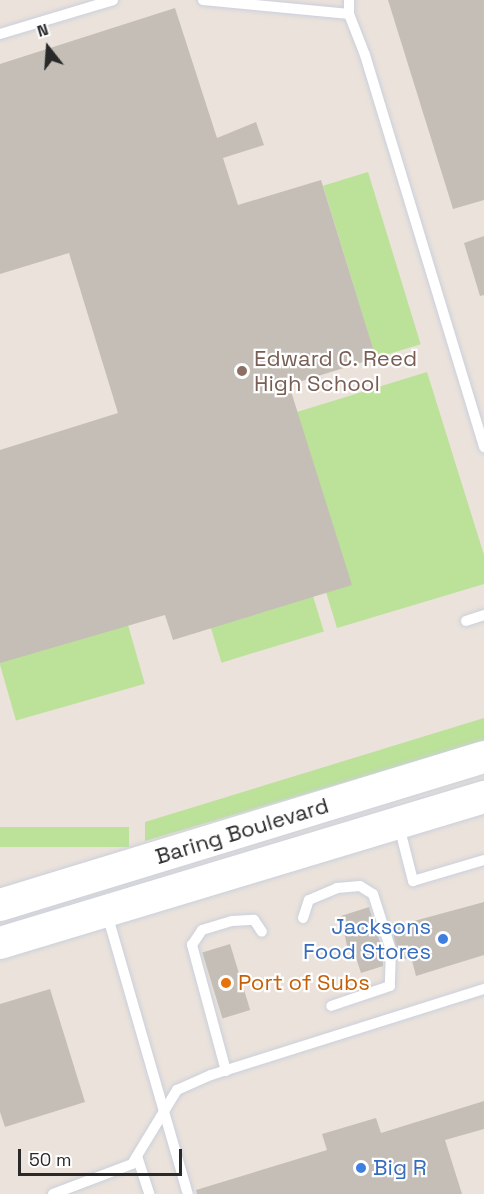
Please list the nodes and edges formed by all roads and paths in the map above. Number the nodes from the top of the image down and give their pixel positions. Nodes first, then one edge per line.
1 (113, 0) edge
2 (203, 0) edge
3 (350, 0) edge
4 (349, 14) junction
5 (0, 34) edge
6 (484, 447) edge
7 (484, 615) edge
8 (466, 621) dead end
9 (484, 757) edge
10 (484, 796) edge
11 (398, 823) junction
12 (484, 860) edge
13 (0, 905) edge
14 (106, 911) junction
15 (303, 918) dead end
16 (262, 932) dead end
17 (0, 943) edge
18 (484, 989) edge
19 (331, 1006) dead end
20 (226, 1071) junction
21 (164, 1113) junction
22 (137, 1156) junction
23 (53, 1194) edge
24 (149, 1194) edge
25 (188, 1194) edge

1 - 5 lane
2 - 4 lane
3 - 4 lane
4 - 6 lane
7 - 8 lane
9 - 13 main road, Baring Boulevard
10 - 11 main road, Baring Boulevard
11 - 12 lane
11 - 14 main road, Baring Boulevard
14 - 17 main road, Baring Boulevard
14 - 21 lane
15 - 19 lane
16 - 20 lane
18 - 20 lane
20 - 21 lane
21 - 22 lane
21 - 25 lane
22 - 23 lane
22 - 24 lane

